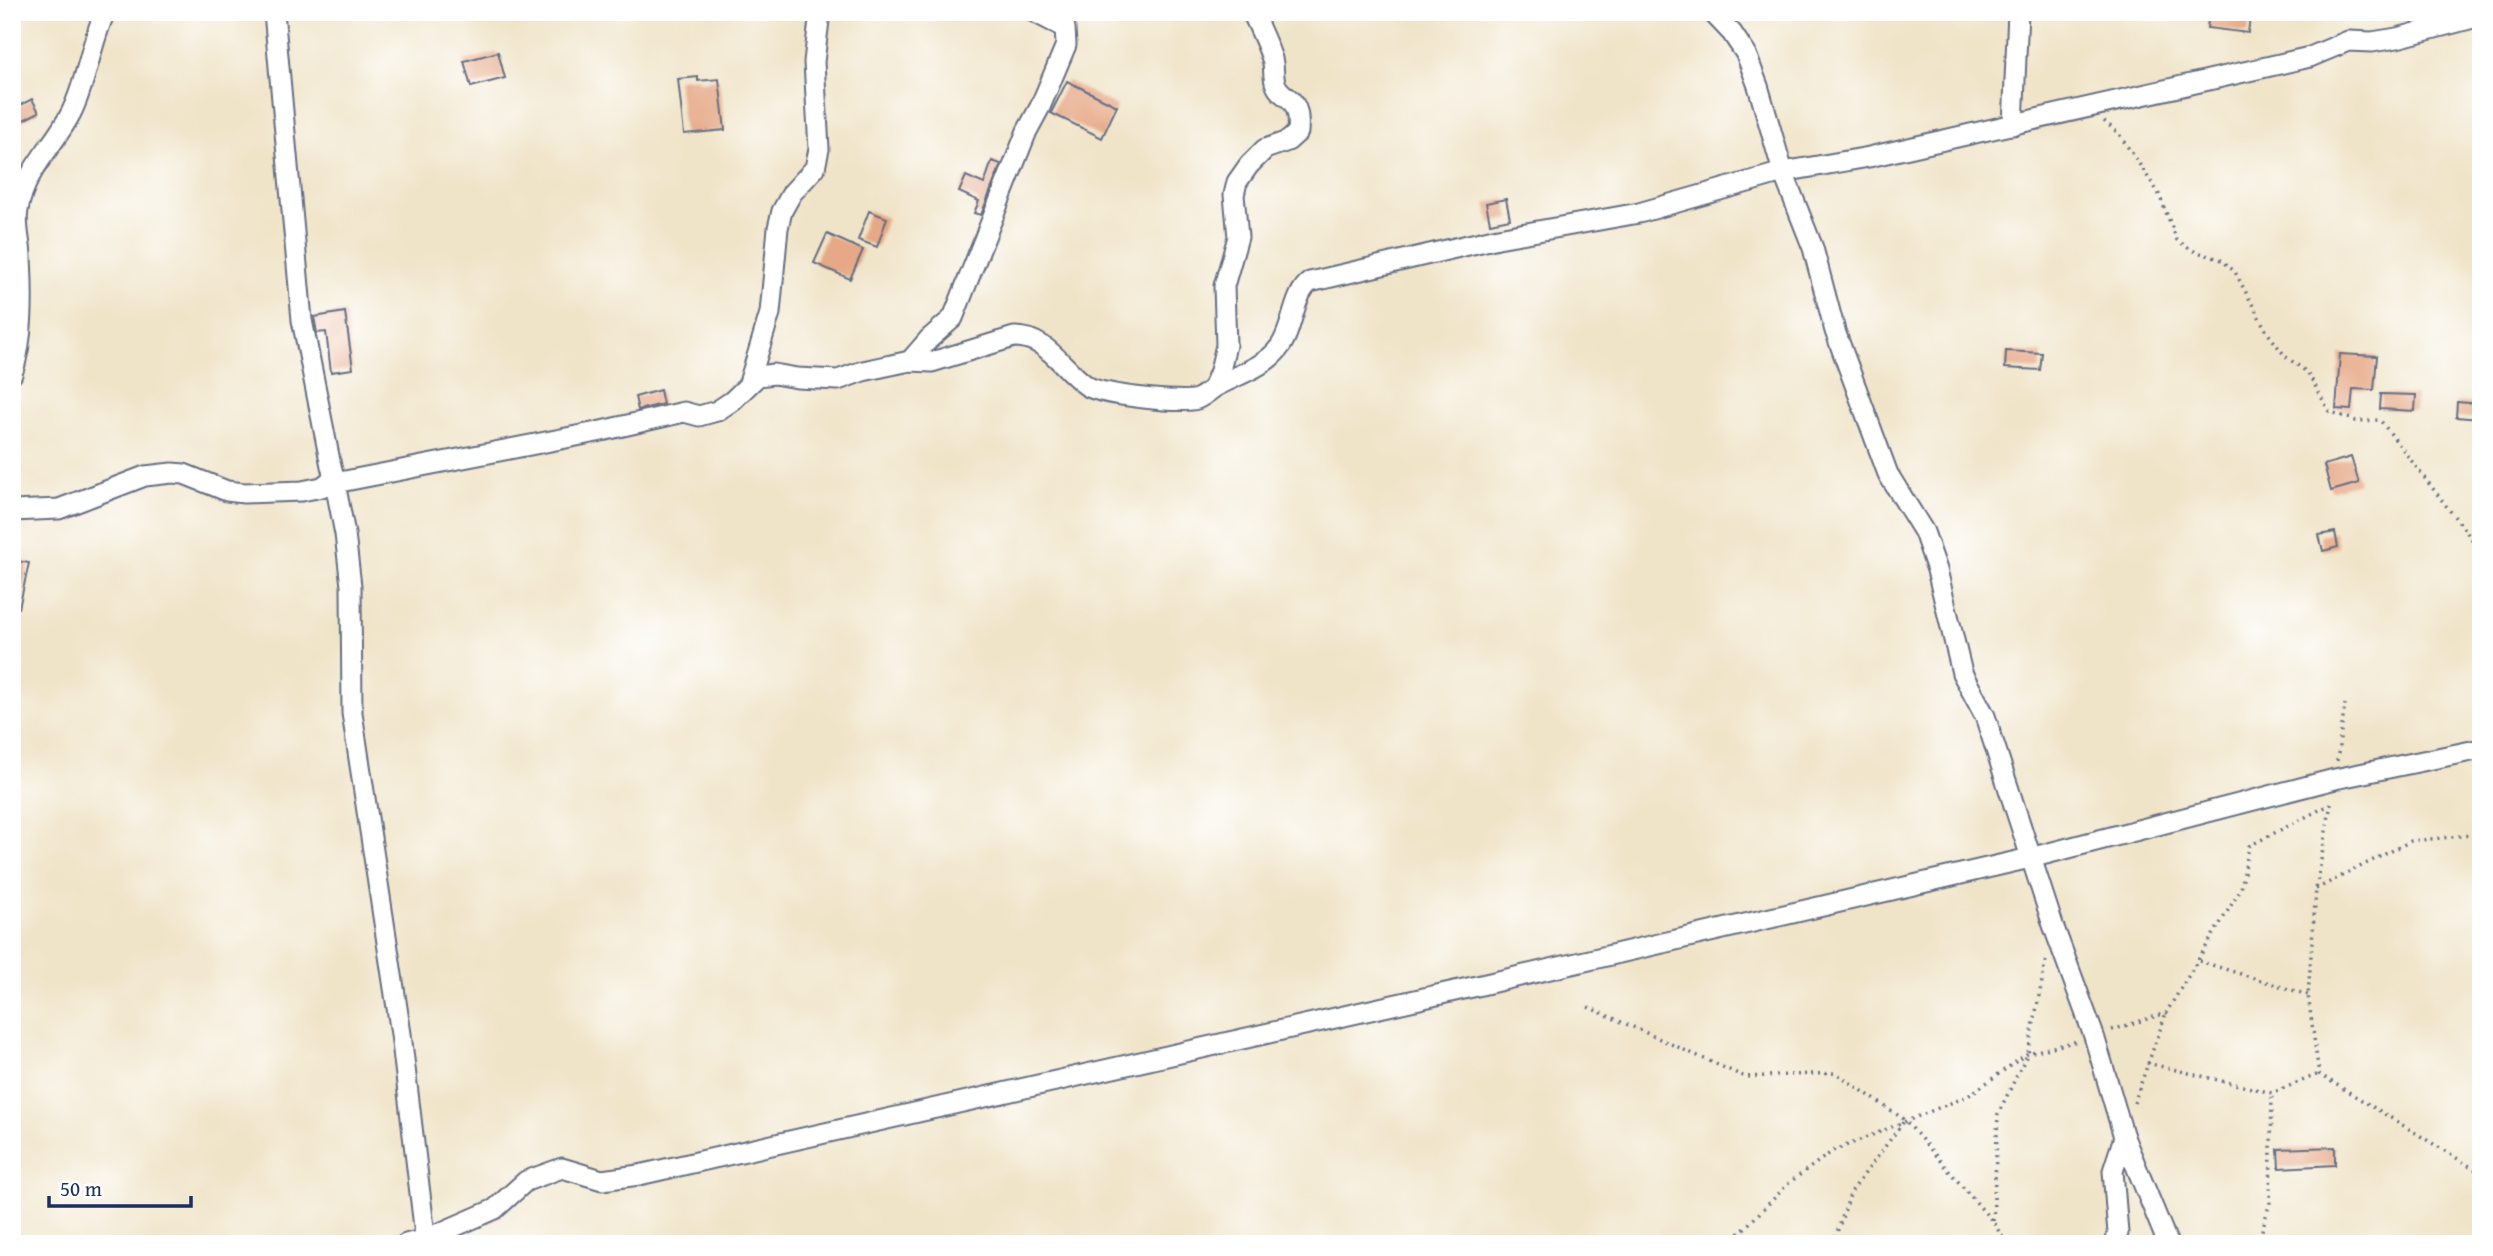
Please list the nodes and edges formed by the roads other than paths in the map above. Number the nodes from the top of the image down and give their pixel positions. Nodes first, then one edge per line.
1 (105, 12) edge
2 (274, 12) edge
3 (820, 12) edge
4 (1034, 12) edge
5 (1252, 12) edge
6 (1712, 12) edge
7 (2018, 12) edge
8 (2481, 16) edge
9 (1069, 20) edge
10 (2013, 125) junction
11 (1783, 172) junction
12 (910, 361) junction
13 (12, 374) edge
14 (749, 383) junction
15 (1213, 388) junction
16 (334, 478) junction
17 (12, 511) edge
18 (2481, 749) edge
19 (2030, 859) junction
20 (2124, 1137) junction
21 (426, 1242) edge
22 (406, 1244) edge
23 (2115, 1244) edge
24 (2168, 1244) edge

1 - 13 street
2 - 16 street
3 - 14 street
4 - 9 street
5 - 15 street
6 - 11 street
7 - 10 street
8 - 10 street
9 - 12 street
10 - 11 street
11 - 15 street
11 - 19 street
12 - 14 street
12 - 15 street
14 - 16 street
16 - 17 street
16 - 21 street
18 - 19 street
19 - 20 street
19 - 21 street
20 - 23 street
20 - 24 street
21 - 22 street

